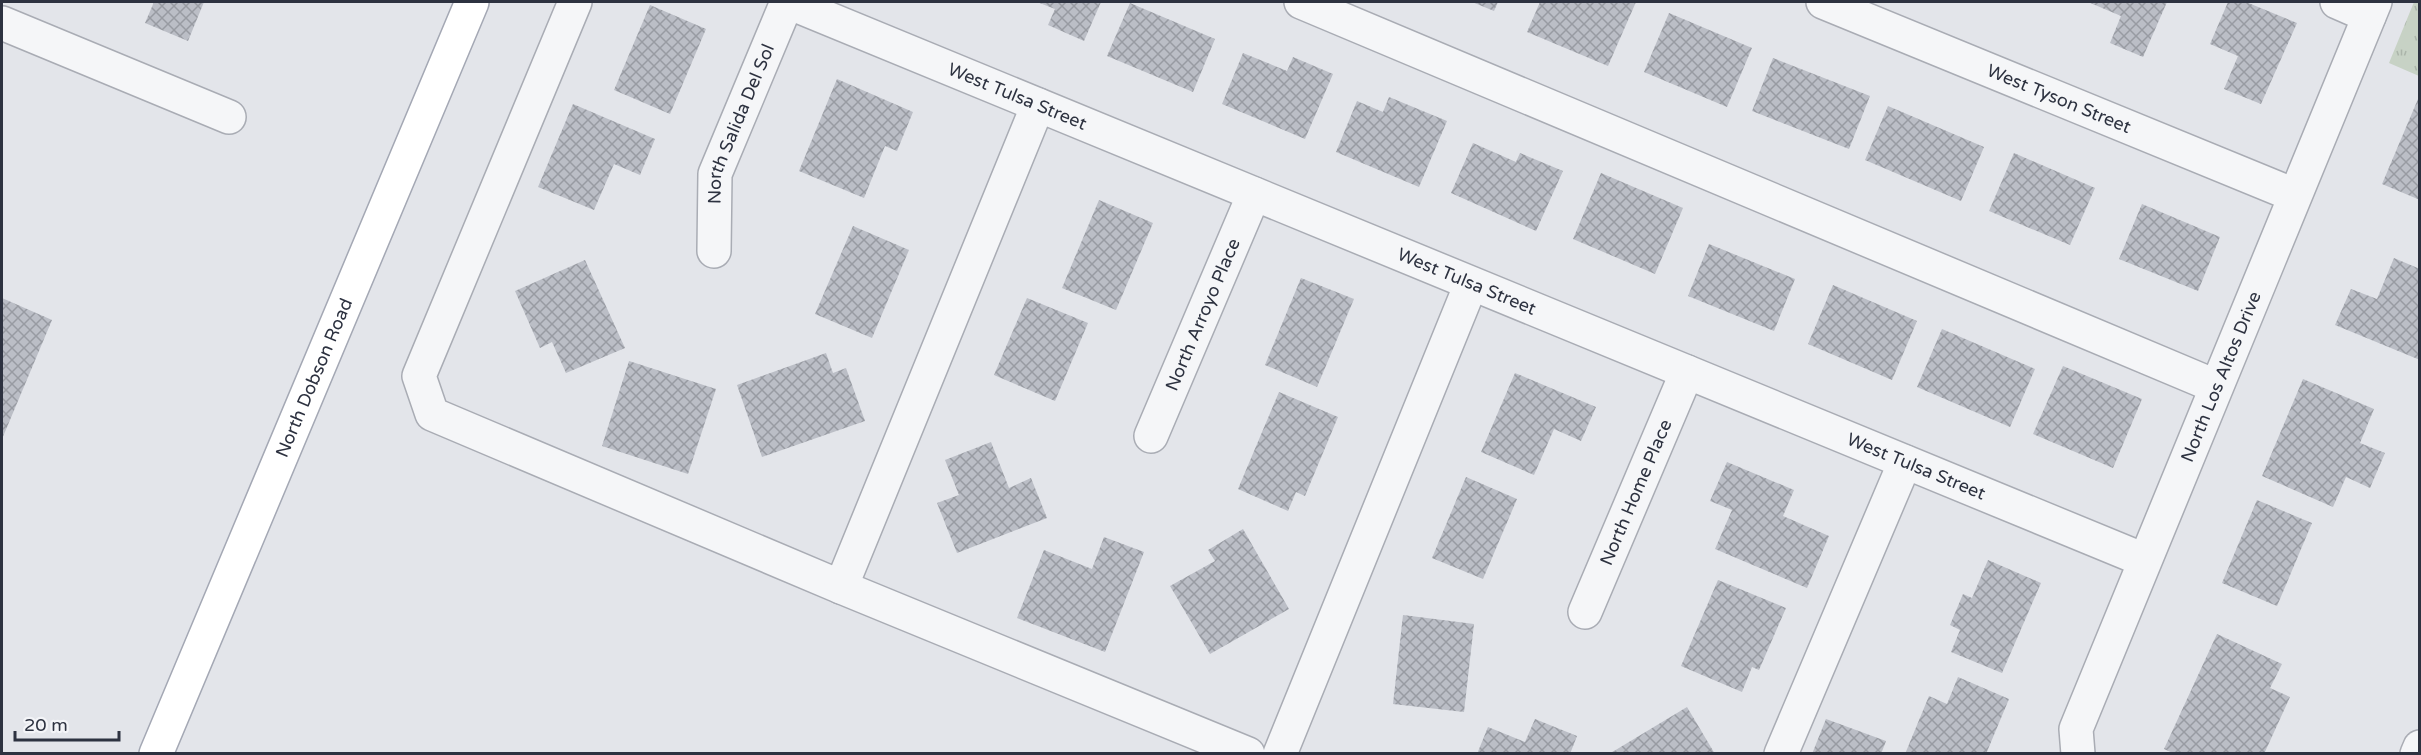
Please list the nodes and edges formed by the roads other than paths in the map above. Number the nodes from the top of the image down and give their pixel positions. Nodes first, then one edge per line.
1 (472, 2) edge
2 (576, 2) edge
3 (787, 2) edge
4 (1300, 2) edge
5 (1823, 2) edge
6 (2337, 2) edge
7 (2372, 9) edge
8 (2, 23) edge
9 (1038, 105) junction
10 (229, 117) dead end
11 (1254, 194) junction
12 (2294, 195) junction
13 (714, 251) dead end
14 (1471, 284) junction
15 (1687, 372) junction
16 (2215, 386) junction
17 (1151, 436) dead end
18 (1905, 462) junction
19 (2144, 561) junction
20 (841, 587) junction
21 (1585, 612) dead end
22 (2420, 747) edge
23 (156, 753) edge
24 (1248, 753) edge
25 (1280, 753) edge
26 (1781, 753) edge
27 (2078, 753) edge
28 (2417, 753) edge

1 - 23 main road, North Dobson Road
2 - 20 street
3 - 9 street, West Tulsa Street
3 - 13 street, North Salida Del Sol
4 - 16 street
5 - 12 street, West Tyson Street
6 - 7 street
7 - 12 street, North Los Altos Drive
8 - 10 street
9 - 11 street, West Tulsa Street
9 - 20 street
11 - 14 street, West Tulsa Street
11 - 17 street, North Arroyo Place
12 - 16 street, North Los Altos Drive
14 - 15 street, West Tulsa Street
14 - 25 street
15 - 18 street, West Tulsa Street
15 - 21 street, North Home Place
16 - 19 street, North Los Altos Drive
18 - 19 street, West Tulsa Street
18 - 26 street
19 - 27 street, North Los Altos Drive
20 - 24 street
22 - 28 street

